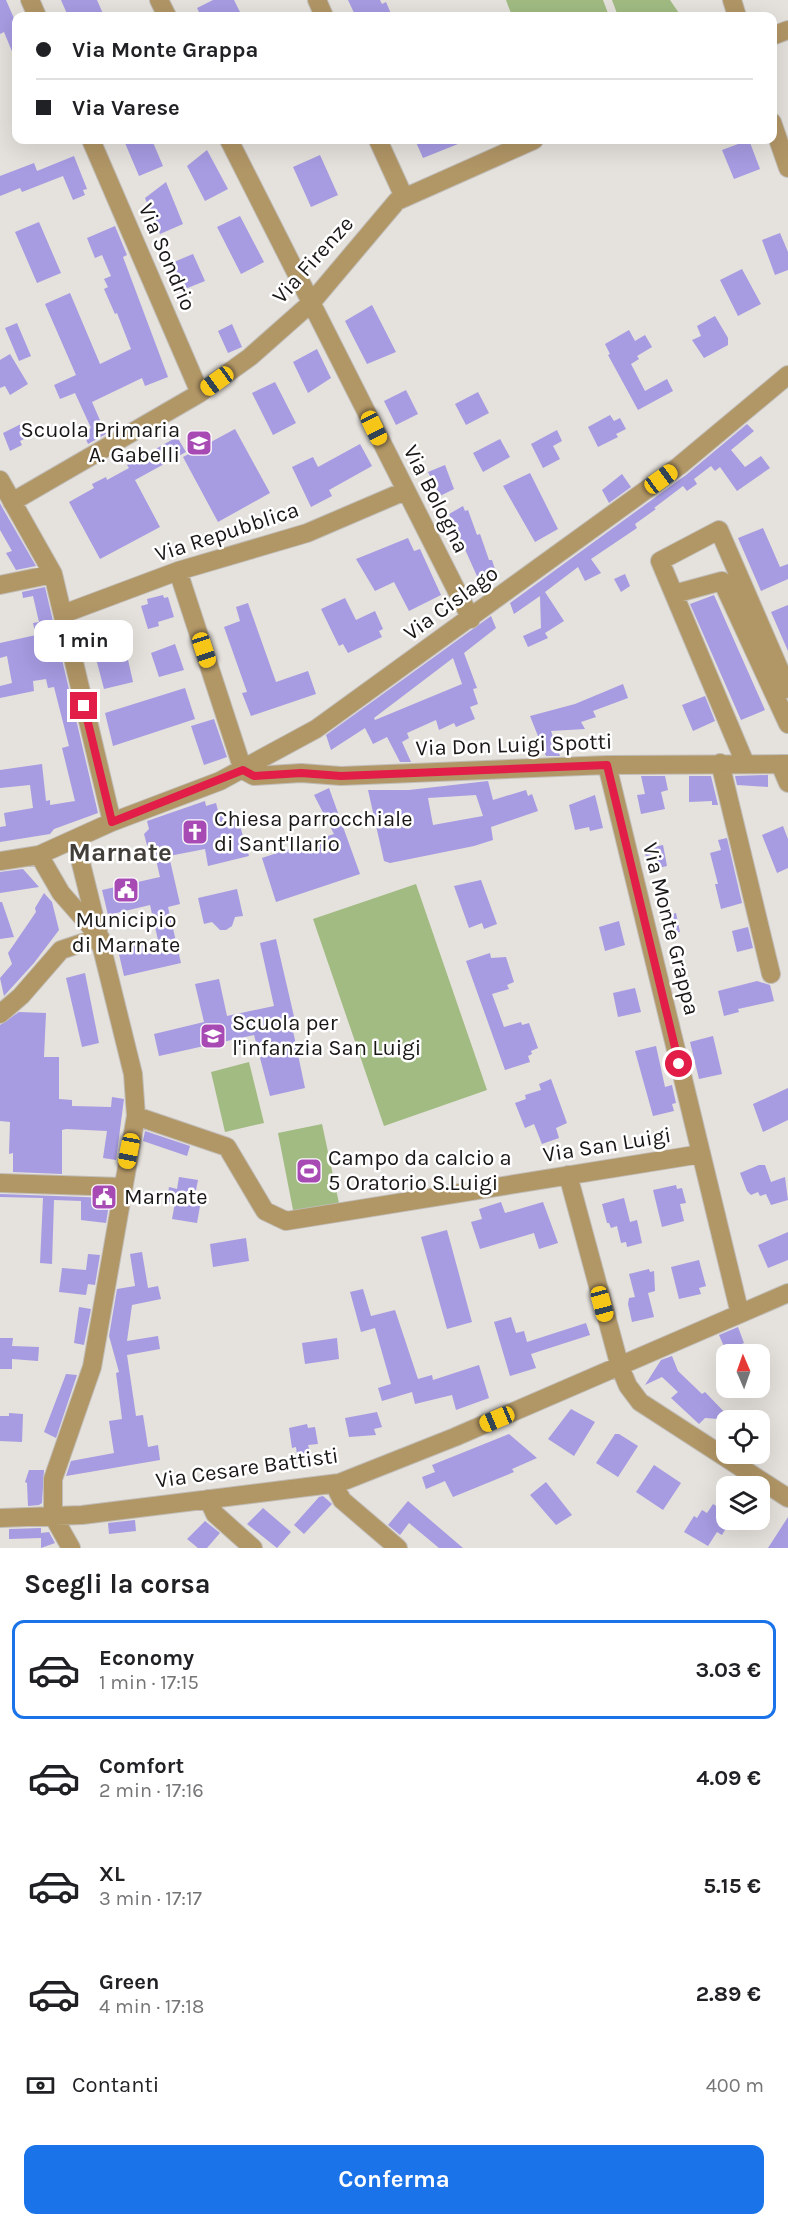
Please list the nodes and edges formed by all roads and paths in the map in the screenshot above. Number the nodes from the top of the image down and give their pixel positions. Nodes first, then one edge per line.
1 (777, 136) edge
2 (92, 144) edge
3 (231, 144) edge
4 (380, 144) edge
5 (525, 144) edge
6 (788, 168) edge
7 (404, 197) junction
8 (311, 303) junction
9 (788, 375) edge
10 (200, 393) junction
11 (0, 480) edge
12 (405, 491) junction
13 (12, 502) junction
14 (178, 571) junction
15 (53, 574) junction
16 (0, 585) edge
17 (674, 594) junction
18 (63, 614) junction
19 (471, 619) junction
20 (788, 689) edge
21 (788, 724) edge
22 (288, 746) junction
23 (720, 763) junction
24 (745, 763) junction
25 (784, 764) edge
26 (607, 765) junction
27 (243, 770) junction
28 (301, 773) junction
29 (788, 783) edge
30 (112, 822) junction
31 (75, 838) junction
32 (39, 855) junction
33 (0, 861) edge
34 (88, 890) junction
35 (65, 898) junction
36 (100, 937) junction
37 (771, 974) dead end
38 (0, 1014) edge
39 (136, 1116) junction
40 (701, 1154) junction
41 (568, 1175) junction
42 (0, 1183) edge
43 (121, 1187) junction
44 (788, 1293) edge
45 (740, 1314) junction
46 (620, 1367) junction
47 (334, 1484) junction
48 (788, 1498) edge
49 (208, 1499) junction
50 (53, 1516) junction
51 (0, 1518) edge
52 (71, 1548) edge
53 (253, 1548) edge
54 (398, 1548) edge

1 - 6 street
2 - 10 street, Via Sondrio
3 - 8 street, Via Bologna
4 - 7 street
5 - 7 street, Via Firenze
7 - 8 street, Via Firenze
8 - 10 street, Via Firenze
8 - 12 street, Via Bologna
9 - 19 street, Via Cislago
10 - 13 street, Via Firenze
11 - 13 street
12 - 14 street, Via Repubblica
12 - 19 street, Via Bologna
13 - 15 street
14 - 18 street, Via Repubblica
14 - 27 street
15 - 16 street
15 - 18 street
17 - 20 street
17 - 21 street
17 - 24 street
18 - 30 street
19 - 22 street, Via Cislago
22 - 27 street, Via Cislago
22 - 28 street
23 - 24 street, Via Don Luigi Spotti
23 - 26 street, Via Don Luigi Spotti
23 - 37 street
24 - 25 street, Via Don Luigi Spotti
25 - 29 street
26 - 28 street, Via Don Luigi Spotti
26 - 40 street, Via Monte Grappa
27 - 28 street, Via Don Luigi Spotti
27 - 30 street, Via Cislago
30 - 31 street, Via Cislago
31 - 32 street, Via Cislago
31 - 34 street
32 - 33 street, Via Cislago
32 - 35 street
34 - 35 street
34 - 36 street
35 - 36 street
36 - 38 street
36 - 39 street
39 - 41 street, Via San Luigi
39 - 43 street
40 - 41 street, Via San Luigi
40 - 45 street, Via Monte Grappa
41 - 46 street
42 - 43 street
43 - 50 street
44 - 45 street, Via Cesare Battisti
45 - 46 street, Via Cesare Battisti
46 - 47 street, Via Cesare Battisti
46 - 48 street
47 - 49 street, Via Cesare Battisti
47 - 54 street
49 - 50 street, Via Cesare Battisti
49 - 53 street
50 - 51 street, Via Cesare Battisti
50 - 52 street

